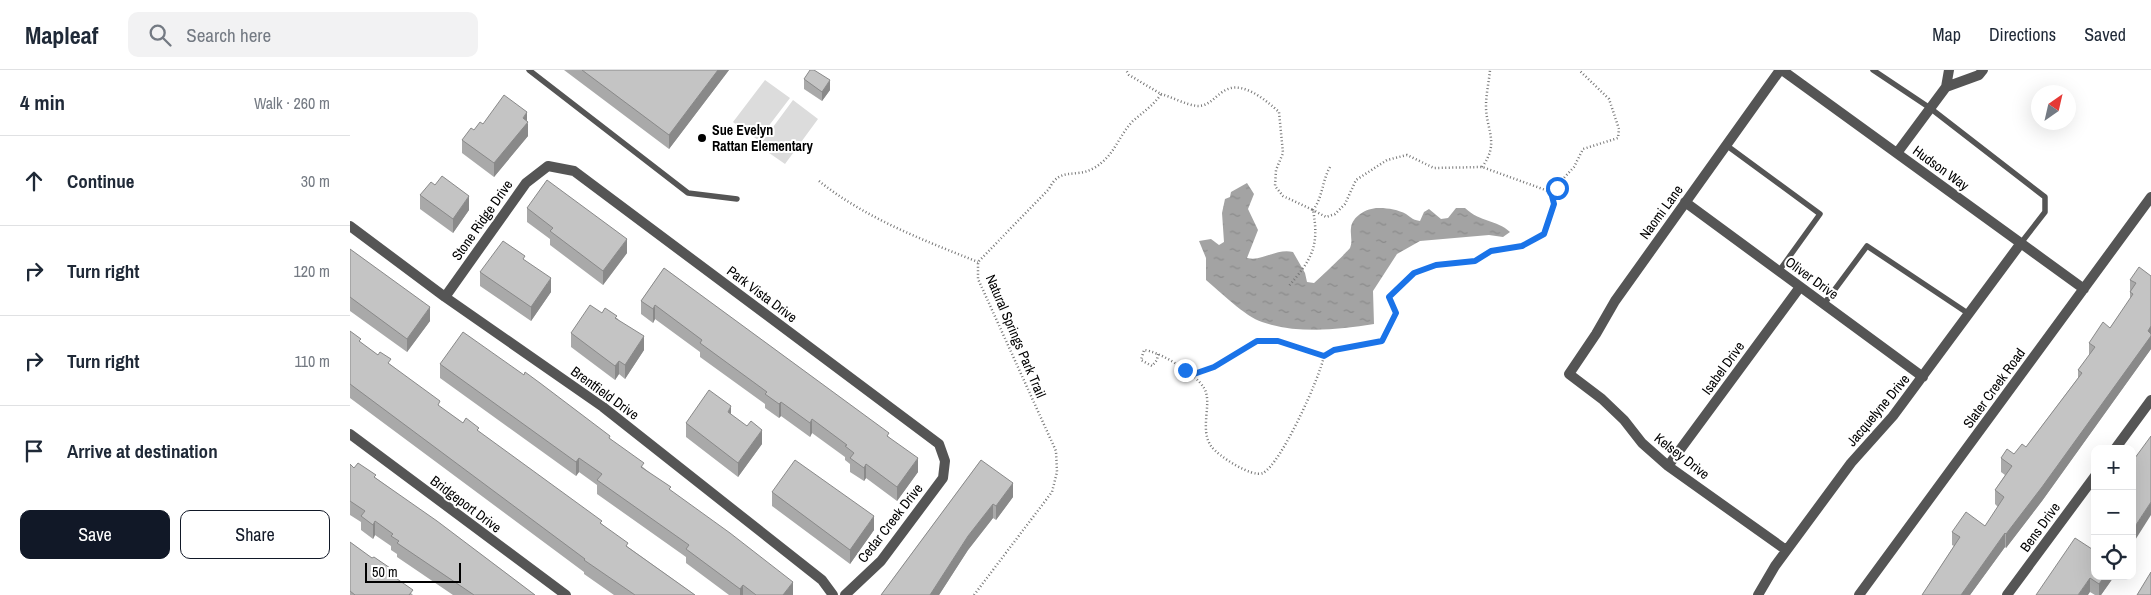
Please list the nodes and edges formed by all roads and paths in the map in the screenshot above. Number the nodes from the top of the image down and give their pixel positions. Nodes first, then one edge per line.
1 (529, 70) edge
2 (1126, 70) edge
3 (1490, 70) edge
4 (1579, 70) edge
5 (1781, 70) edge
6 (1873, 70) edge
7 (1949, 70) edge
8 (1982, 70) edge
9 (1946, 87) junction
10 (1161, 94) junction
11 (1930, 108) junction
12 (1726, 145) junction
13 (1897, 153) junction
14 (548, 166) joint
15 (1330, 167) dead end
16 (1482, 167) junction
17 (819, 181) dead end
18 (1551, 192) junction
19 (2151, 197) edge
20 (737, 199) dead end
21 (1685, 202) junction
22 (1313, 210) junction
23 (350, 226) edge
24 (2022, 243) junction
25 (978, 262) junction
26 (1779, 271) junction
27 (1288, 287) dead end
28 (1800, 287) junction
29 (2084, 289) junction
30 (445, 297) junction
31 (1824, 304) junction
32 (1969, 314) junction
33 (1158, 354) junction
34 (1324, 356) junction
35 (1569, 374) joint
36 (1191, 375) junction
37 (1922, 377) junction
38 (2151, 400) edge
39 (351, 436) edge
40 (2118, 445) edge
41 (945, 461) joint
42 (1668, 466) junction
43 (2091, 481) edge
44 (1786, 550) junction
45 (566, 595) edge
46 (833, 595) edge
47 (845, 595) edge
48 (974, 595) edge
49 (1758, 595) edge
50 (1859, 595) edge
51 (2007, 595) edge

1 - 20 lane
2 - 10 path
3 - 16 path
4 - 18 path
5 - 12 street, Naomi Lane
5 - 13 street, Hudson Way
6 - 11 lane
7 - 9 street
8 - 9 street
9 - 11 street
10 - 22 path
10 - 25 path, Natural Springs Park Trail
11 - 13 street
11 - 24 lane
12 - 21 street, Naomi Lane
12 - 26 lane
13 - 24 street, Hudson Way
14 - 30 street, Stone Ridge Drive
14 - 41 street, Park Vista Drive
15 - 22 path
16 - 18 path
16 - 22 path
17 - 25 path
18 - 34 path
19 - 29 street, Slater Creek Road
21 - 26 street, Oliver Drive
21 - 35 street, Naomi Lane
22 - 27 path
23 - 30 street, Brentfield Drive
24 - 29 street, Hudson Way
24 - 32 street, Jacquelyne Drive
25 - 48 path, Natural Springs Park Trail
26 - 28 street, Oliver Drive
28 - 31 street, Oliver Drive
28 - 42 street, Isabel Drive
29 - 50 street, Slater Creek Road
30 - 46 street, Brentfield Drive
31 - 32 lane
31 - 37 street, Oliver Drive
32 - 37 street, Jacquelyne Drive
33 - 33 path
33 - 36 path
34 - 36 path
34 - 36 path
35 - 42 street, Kelsey Drive
37 - 44 street, Jacquelyne Drive
38 - 40 street
39 - 45 street, Bridgeport Drive
41 - 47 street, Cedar Creek Drive
42 - 44 street, Kelsey Drive
43 - 51 street, Bens Drive
44 - 49 street, Jacquelyne Drive

